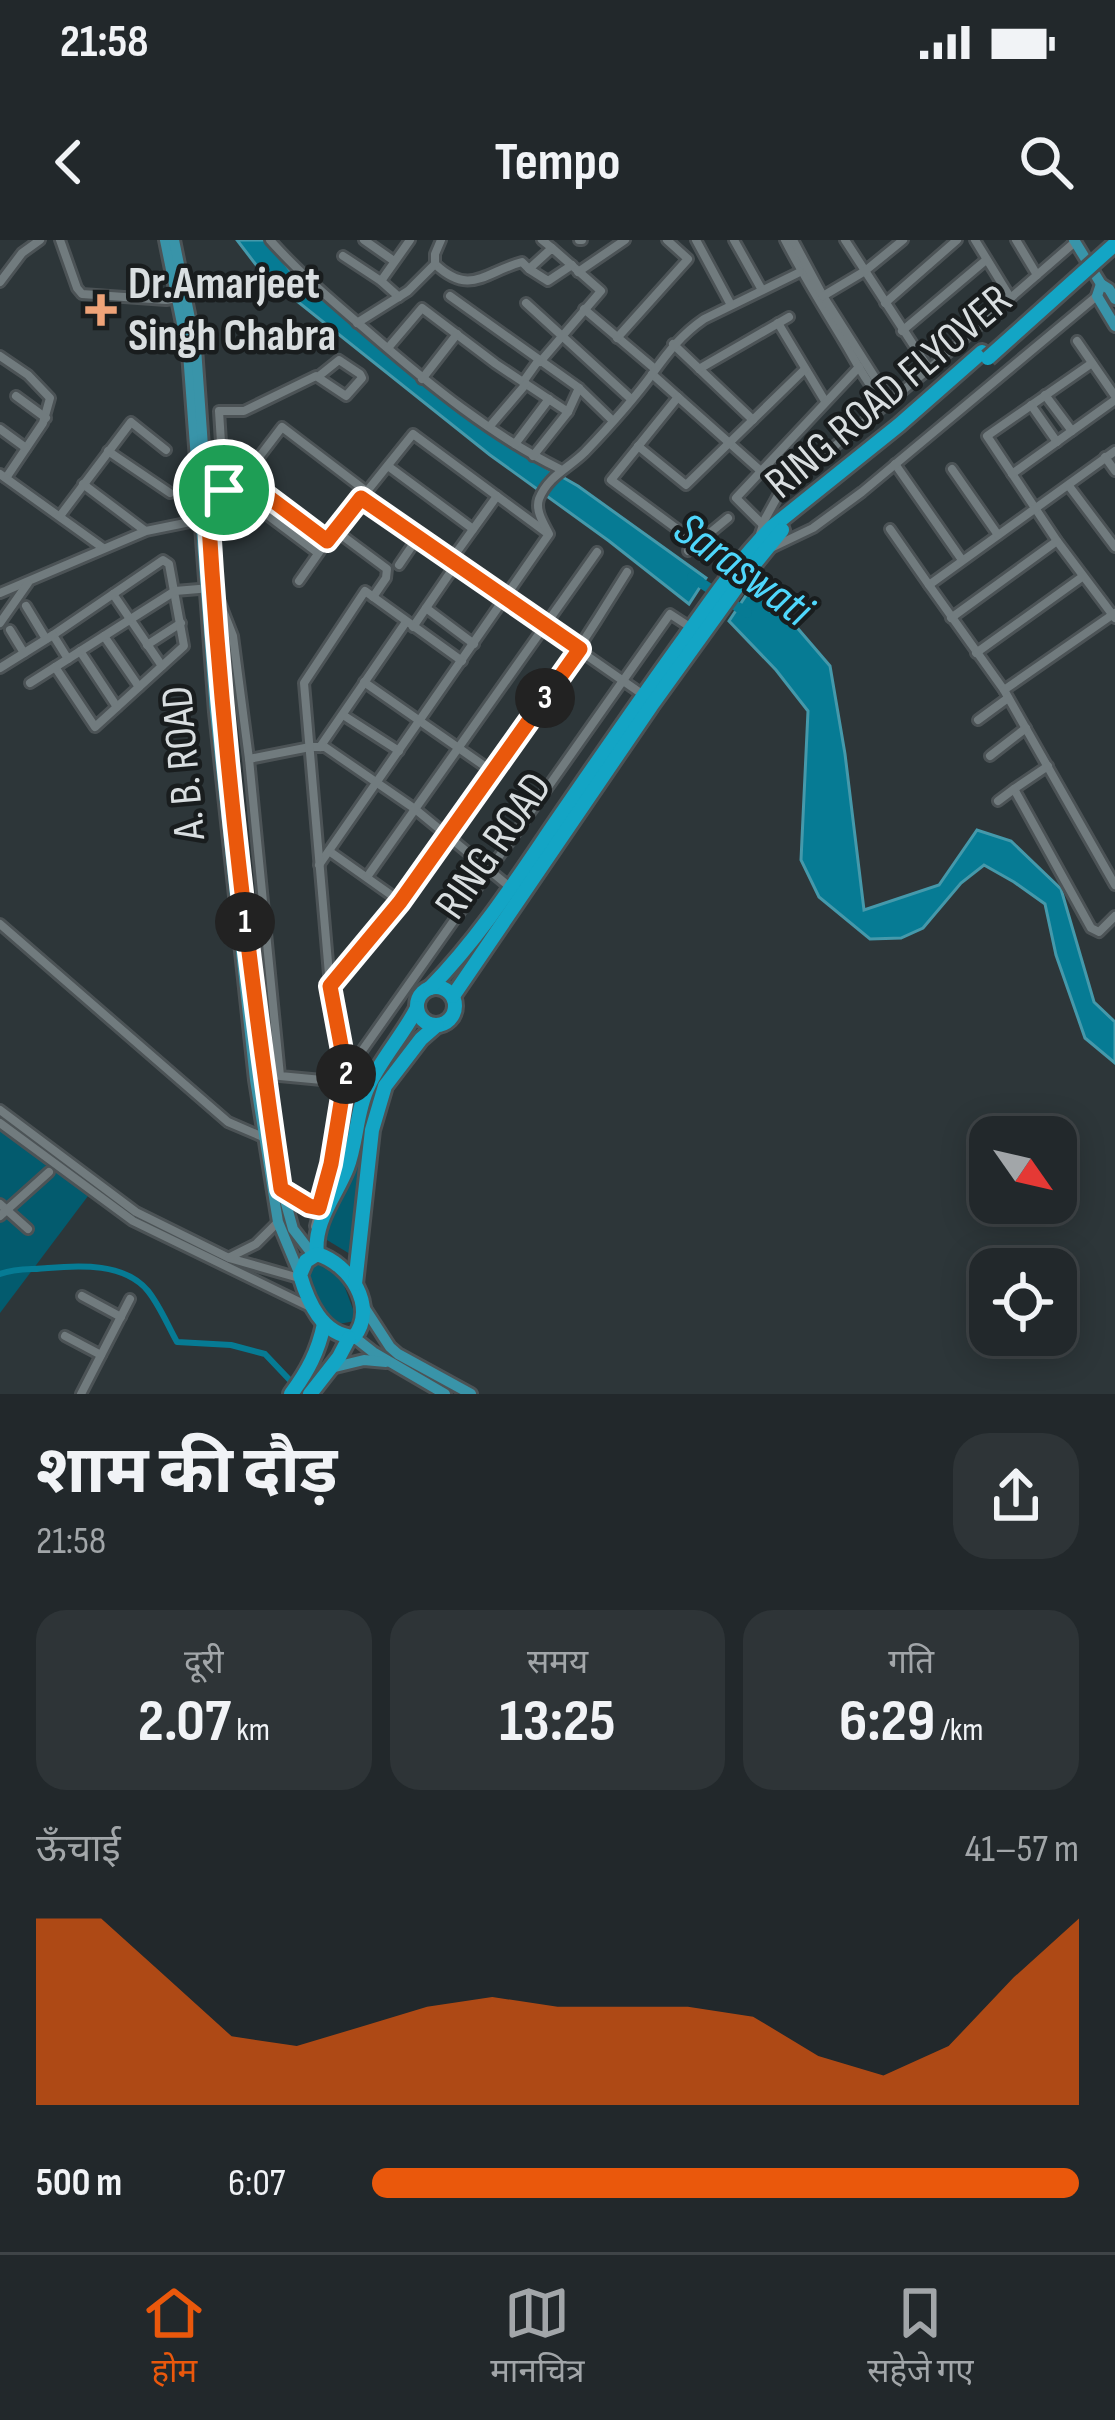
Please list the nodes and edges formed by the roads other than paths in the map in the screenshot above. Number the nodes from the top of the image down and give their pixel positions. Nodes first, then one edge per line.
1 (40, 240) edge
2 (60, 240) edge
3 (170, 240) edge
4 (270, 240) edge
5 (364, 240) edge
6 (392, 240) edge
7 (410, 240) edge
8 (441, 240) edge
9 (542, 240) edge
10 (625, 240) edge
11 (667, 240) edge
12 (696, 240) edge
13 (734, 240) edge
14 (789, 240) edge
15 (845, 240) edge
16 (957, 240) edge
17 (975, 240) edge
18 (1016, 240) edge
19 (1107, 240) edge
20 (1073, 241) edge
21 (896, 242) edge
22 (1115, 244) edge
23 (552, 248) junction
24 (383, 253) junction
25 (343, 256) dead end
26 (986, 260) junction
27 (394, 261) junction
28 (435, 264) junction
29 (575, 268) junction
30 (529, 269) junction
31 (800, 272) junction
32 (865, 272) junction
33 (1037, 275) junction
34 (381, 281) junction
35 (0, 282) edge
36 (762, 290) junction
37 (1105, 294) edge
38 (450, 296) dead end
39 (823, 296) junction
40 (399, 297) junction
41 (1010, 298) junction
42 (526, 303) dead end
43 (885, 303) junction
44 (731, 305) junction
45 (182, 306) junction
46 (584, 309) junction
47 (789, 316) dead end
48 (357, 322) junction
49 (778, 323) junction
50 (1115, 326) edge
51 (902, 331) junction
52 (457, 334) junction
53 (563, 336) junction
54 (617, 338) junction
55 (1077, 340) dead end
56 (673, 344) junction
57 (387, 348) junction
58 (985, 355) junction
59 (0, 356) edge
60 (539, 362) junction
61 (1092, 362) junction
62 (859, 367) junction
63 (699, 369) junction
64 (805, 369) junction
65 (929, 369) junction
66 (654, 372) junction
67 (319, 376) junction
68 (422, 380) junction
69 (525, 383) junction
70 (579, 388) junction
71 (1046, 395) junction
72 (16, 396) dead end
73 (678, 397) junction
74 (1115, 398) edge
75 (548, 399) junction
76 (632, 399) junction
77 (825, 401) junction
78 (887, 403) junction
79 (1031, 405) junction
80 (568, 412) junction
81 (46, 418) junction
82 (613, 419) junction
83 (753, 420) junction
84 (490, 426) junction
85 (0, 429) edge
86 (1072, 431) junction
87 (730, 442) junction
88 (1057, 442) junction
89 (515, 444) junction
90 (638, 446) junction
91 (26, 448) junction
92 (166, 450) dead end
93 (108, 451) junction
94 (1115, 451) edge
95 (533, 456) junction
96 (1106, 458) junction
97 (895, 464) junction
98 (388, 466) junction
99 (952, 469) dead end
100 (1115, 471) edge
101 (557, 472) junction
102 (761, 472) junction
103 (1012, 474) junction
104 (3, 476) edge
105 (243, 478) junction
106 (83, 484) junction
107 (1069, 486) junction
108 (229, 490) junction
109 (207, 492) junction
110 (170, 493) dead end
111 (363, 495) junction
112 (497, 496) junction
113 (1036, 509) junction
114 (60, 516) junction
115 (728, 518) dead end
116 (200, 520) junction
117 (1115, 523) edge
118 (763, 525) junction
119 (472, 529) junction
120 (890, 529) dead end
121 (336, 530) junction
122 (146, 531) junction
123 (1103, 531) junction
124 (549, 534) junction
125 (998, 536) junction
126 (418, 538) junction
127 (327, 541) junction
128 (1057, 541) junction
129 (696, 543) junction
130 (762, 546) junction
131 (1115, 546) edge
132 (103, 548) junction
133 (688, 551) dead end
134 (597, 552) dead end
135 (318, 554) junction
136 (962, 560) junction
137 (454, 562) junction
138 (399, 565) dead end
139 (627, 572) dead end
140 (737, 576) joint
141 (1082, 577) junction
142 (299, 581) dead end
143 (28, 582) junction
144 (929, 585) junction
145 (210, 587) junction
146 (175, 591) junction
147 (0, 593) edge
148 (113, 594) junction
149 (374, 597) junction
150 (506, 598) junction
151 (26, 606) dead end
152 (426, 608) junction
153 (1114, 615) edge
154 (708, 617) junction
155 (951, 618) junction
156 (129, 621) junction
157 (0, 623) edge
158 (181, 623) junction
159 (410, 624) junction
160 (546, 626) junction
161 (691, 628) junction
162 (10, 630) dead end
163 (104, 636) junction
164 (49, 637) junction
165 (474, 644) junction
166 (147, 645) junction
167 (580, 649) junction
168 (80, 651) junction
169 (24, 653) junction
170 (976, 653) junction
171 (68, 658) junction
172 (462, 661) junction
173 (1, 665) edge
174 (162, 667) junction
175 (55, 668) junction
176 (624, 680) junction
177 (364, 682) junction
178 (30, 683) dead end
179 (139, 687) junction
180 (1006, 694) junction
181 (643, 695) junction
182 (117, 707) junction
183 (343, 715) junction
184 (978, 720) dead end
185 (420, 722) junction
186 (1026, 728) junction
187 (315, 747) junction
188 (458, 748) junction
189 (398, 751) junction
190 (990, 756) dead end
191 (249, 759) junction
192 (1048, 766) junction
193 (493, 772) junction
194 (375, 782) junction
195 (1014, 789) junction
196 (998, 801) dead end
197 (415, 809) junction
198 (449, 835) junction
199 (329, 851) junction
200 (319, 865) junction
201 (488, 870) junction
202 (367, 877) junction
203 (1115, 885) edge
204 (511, 888) junction
205 (400, 902) junction
206 (1115, 916) edge
207 (0, 924) edge
208 (330, 986) junction
209 (430, 988) junction
210 (453, 996) junction
211 (417, 1008) junction
212 (437, 1025) junction
213 (265, 1076) junction
214 (280, 1076) junction
215 (345, 1077) junction
216 (0, 1110) edge
217 (0, 1123) edge
218 (264, 1137) junction
219 (49, 1172) dead end
220 (281, 1189) junction
221 (319, 1208) junction
222 (2, 1210) edge
223 (278, 1222) junction
224 (28, 1229) dead end
225 (315, 1250) junction
226 (229, 1258) junction
227 (300, 1277) junction
228 (355, 1284) junction
229 (82, 1296) dead end
230 (130, 1299) dead end
231 (364, 1307) junction
232 (314, 1309) junction
233 (121, 1317) junction
234 (324, 1324) junction
235 (65, 1336) dead end
236 (351, 1337) junction
237 (101, 1355) junction
238 (389, 1362) junction
239 (321, 1371) junction
240 (81, 1394) edge
241 (291, 1394) edge
242 (310, 1394) edge
243 (445, 1394) edge
244 (471, 1394) edge

1 - 35 street
2 - 45 street
3 - 45 main road, A. B. ROAD
4 - 48 street
5 - 24 street
6 - 24 street
7 - 27 street
8 - 28 street
9 - 23 street
10 - 29 street
11 - 54 street
12 - 44 street
13 - 36 street
14 - 31 street
14 - 39 street
15 - 32 street
16 - 43 street
17 - 26 street
18 - 33 street
19 - 58 highway, RING ROAD FLYOVER, bridge
20 - 33 street
20 - 37 main road
21 - 32 street
22 - 58 highway, RING ROAD FLYOVER, bridge
23 - 29 street
23 - 30 street
24 - 27 street
25 - 34 street
26 - 41 street
26 - 51 street
27 - 34 street
28 - 30 street
28 - 40 street
29 - 30 street
29 - 46 street
31 - 36 street
31 - 62 street
32 - 39 street
32 - 43 street
33 - 41 street
34 - 40 street
36 - 44 street
37 - 50 main road
37 - 97 street
38 - 60 street
39 - 78 street
40 - 48 street
41 - 65 street
42 - 53 street
43 - 51 street
44 - 56 street
45 - 109 main road, A. B. ROAD
45 - 116 main road, A. B. ROAD
46 - 53 street
46 - 54 street
47 - 49 street
48 - 57 street
49 - 63 street
49 - 64 street
51 - 65 street
52 - 57 street
52 - 68 street
52 - 69 street
53 - 60 street
53 - 76 street
54 - 66 street
55 - 61 street
56 - 63 street
56 - 66 street
57 - 68 street
58 - 130 highway, RING ROAD FLYOVER
59 - 81 street
60 - 69 street
60 - 70 street
61 - 71 street
61 - 74 street
62 - 77 street
62 - 78 street
63 - 83 street
64 - 77 street
64 - 83 street
65 - 78 street
66 - 73 street
66 - 76 street
67 - 67 street
67 - 108 street
68 - 84 street
69 - 75 street
69 - 84 street
70 - 80 street
70 - 82 street
71 - 79 street
71 - 86 street
72 - 81 street
73 - 87 street
73 - 90 street
74 - 86 street
75 - 80 street
75 - 89 street
76 - 82 street
77 - 102 street
78 - 118 street
79 - 88 street
79 - 103 street
80 - 95 street
81 - 91 street
82 - 101 street
83 - 87 street
84 - 89 street
85 - 91 street
86 - 88 street
87 - 90 street
87 - 102 street
88 - 103 street
89 - 95 street
90 - 129 street
91 - 104 street
92 - 93 street
93 - 106 street
93 - 110 street
94 - 96 street
95 - 101 street
96 - 100 street
96 - 107 street
97 - 130 street
97 - 136 street
98 - 111 street
98 - 112 street
98 - 119 street
99 - 125 street
101 - 124 street
102 - 118 street
103 - 113 street
104 - 114 street
105 - 108 street
105 - 111 street
105 - 127 street
106 - 114 street
106 - 122 street
107 - 113 street
107 - 123 street
108 - 109 street
108 - 135 street
109 - 145 main road, A. B. ROAD
111 - 121 street
111 - 126 street
112 - 119 street
112 - 124 street
113 - 125 street
113 - 128 street
114 - 132 street
115 - 129 street
116 - 122 street
116 - 145 main road, A. B. ROAD
117 - 123 street
118 - 130 street
119 - 137 street
120 - 144 street
121 - 127 street
121 - 149 street
122 - 132 street
123 - 131 street
124 - 150 street
125 - 136 street
126 - 137 street
126 - 138 street
127 - 135 street
128 - 141 street
128 - 155 street
129 - 133 street
130 - 140 highway, RING ROAD FLYOVER
132 - 143 street
134 - 160 street
135 - 142 street
136 - 144 street
137 - 150 street
137 - 152 street
139 - 167 street
140 - 154 highway, RING ROAD
141 - 153 street
141 - 170 street
143 - 147 street
143 - 157 street
144 - 155 street
145 - 146 street
145 - 191 street
145 - 213 main road, A. B. ROAD
145 - 218 main road, A. B. ROAD
146 - 148 street
146 - 156 street
146 - 158 street
148 - 156 street
148 - 164 street
149 - 159 street
149 - 187 street
150 - 160 street
150 - 165 street
151 - 164 street
152 - 159 street
152 - 165 street
153 - 180 street
154 - 161 highway, RING ROAD
154 - 210 highway
155 - 170 street
156 - 163 street
156 - 166 street
158 - 166 street
158 - 174 street
159 - 172 street
159 - 177 street
160 - 167 street
160 - 188 street
161 - 176 street
161 - 181 highway, RING ROAD
162 - 169 street
163 - 168 street
163 - 179 street
164 - 169 street
164 - 171 street
165 - 172 street
166 - 174 street
167 - 176 street
167 - 193 street
168 - 171 street
168 - 182 street
169 - 173 street
170 - 180 street
171 - 175 street
172 - 185 street
174 - 179 street
175 - 178 street
175 - 182 street
176 - 181 street
176 - 201 street
177 - 183 street
177 - 185 street
179 - 182 street
180 - 184 street
180 - 186 street
181 - 204 highway, RING ROAD
183 - 187 street
183 - 189 street
185 - 188 street
185 - 189 street
186 - 190 street
186 - 192 street
187 - 191 street
187 - 194 street
187 - 200 street
188 - 193 street
188 - 197 street
189 - 194 street
191 - 214 street
192 - 195 street
192 - 203 street
193 - 198 street
194 - 197 street
194 - 199 street
195 - 196 street
195 - 206 street
197 - 198 street
197 - 202 street
198 - 201 street
198 - 205 street
199 - 200 street
199 - 202 street
200 - 208 street
201 - 204 street
201 - 215 street
202 - 205 street
204 - 209 highway, RING ROAD
205 - 208 street
207 - 218 street
208 - 215 street
209 - 210 highway
209 - 211 highway
210 - 212 highway
211 - 212 highway
211 - 225 highway
212 - 228 highway
213 - 214 street
213 - 220 main road, A. B. ROAD
214 - 215 street
215 - 221 street
216 - 226 street
217 - 232 street
218 - 223 main road, A. B. ROAD
219 - 222 street
220 - 221 street
220 - 225 main road, A. B. ROAD
221 - 225 street
222 - 224 street
223 - 226 street
223 - 227 main road, A. B. ROAD
225 - 227 highway
225 - 228 highway
226 - 227 street
227 - 232 highway
228 - 231 highway
229 - 233 street
230 - 233 street
231 - 236 highway
231 - 244 main road
232 - 234 highway
233 - 237 street
234 - 236 highway
234 - 239 highway
235 - 237 street
236 - 238 main road
236 - 239 highway
237 - 240 street
238 - 239 main road
238 - 243 main road
239 - 241 highway
239 - 242 highway

